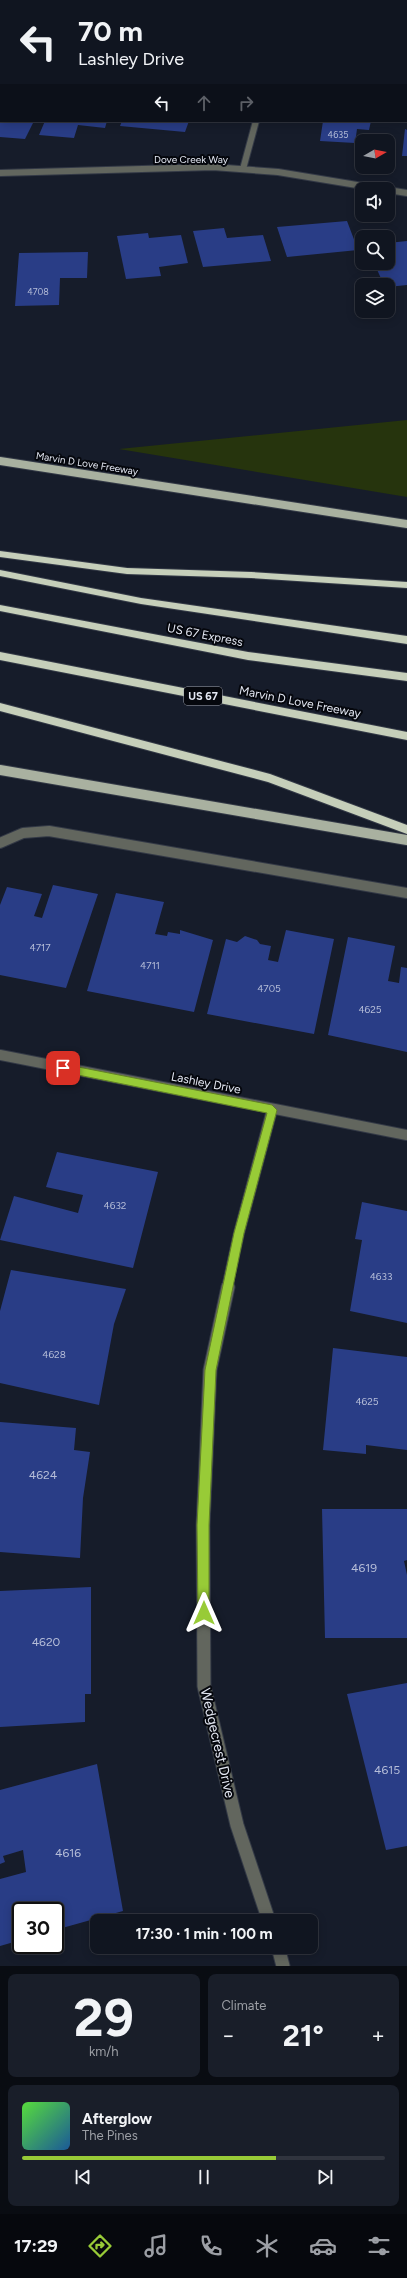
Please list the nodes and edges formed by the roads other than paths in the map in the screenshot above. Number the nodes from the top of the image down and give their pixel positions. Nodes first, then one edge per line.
1 (256, 122) edge
2 (243, 169) junction
3 (0, 174) edge
4 (355, 185) edge
5 (395, 191) edge
6 (407, 193) edge
7 (0, 461) edge
8 (407, 524) edge
9 (0, 554) edge
10 (0, 573) edge
11 (407, 585) edge
12 (0, 608) edge
13 (407, 640) edge
14 (0, 656) edge
15 (407, 677) edge
16 (0, 707) edge
17 (407, 736) edge
18 (0, 770) edge
19 (407, 830) edge
20 (407, 840) edge
21 (0, 843) edge
22 (407, 893) edge
23 (1, 1059) edge
24 (272, 1110) junction
25 (407, 1135) edge
26 (267, 1914) edge
27 (280, 1954) edge
28 (283, 1966) edge

1 - 2 street
2 - 3 street, Dove Creek Way
2 - 4 street, Dove Creek Way
5 - 6 street
7 - 8 main road, Marvin D Love Freeway
9 - 11 highway
10 - 13 highway
12 - 15 highway, US 67 Express
14 - 17 highway, Marvin D Love Freeway / US 67
16 - 19 highway
18 - 20 main road
21 - 22 street
23 - 24 street, Lashley Drive
24 - 25 street, Lashley Drive
24 - 26 street, Wedgecrest Drive
27 - 28 street

